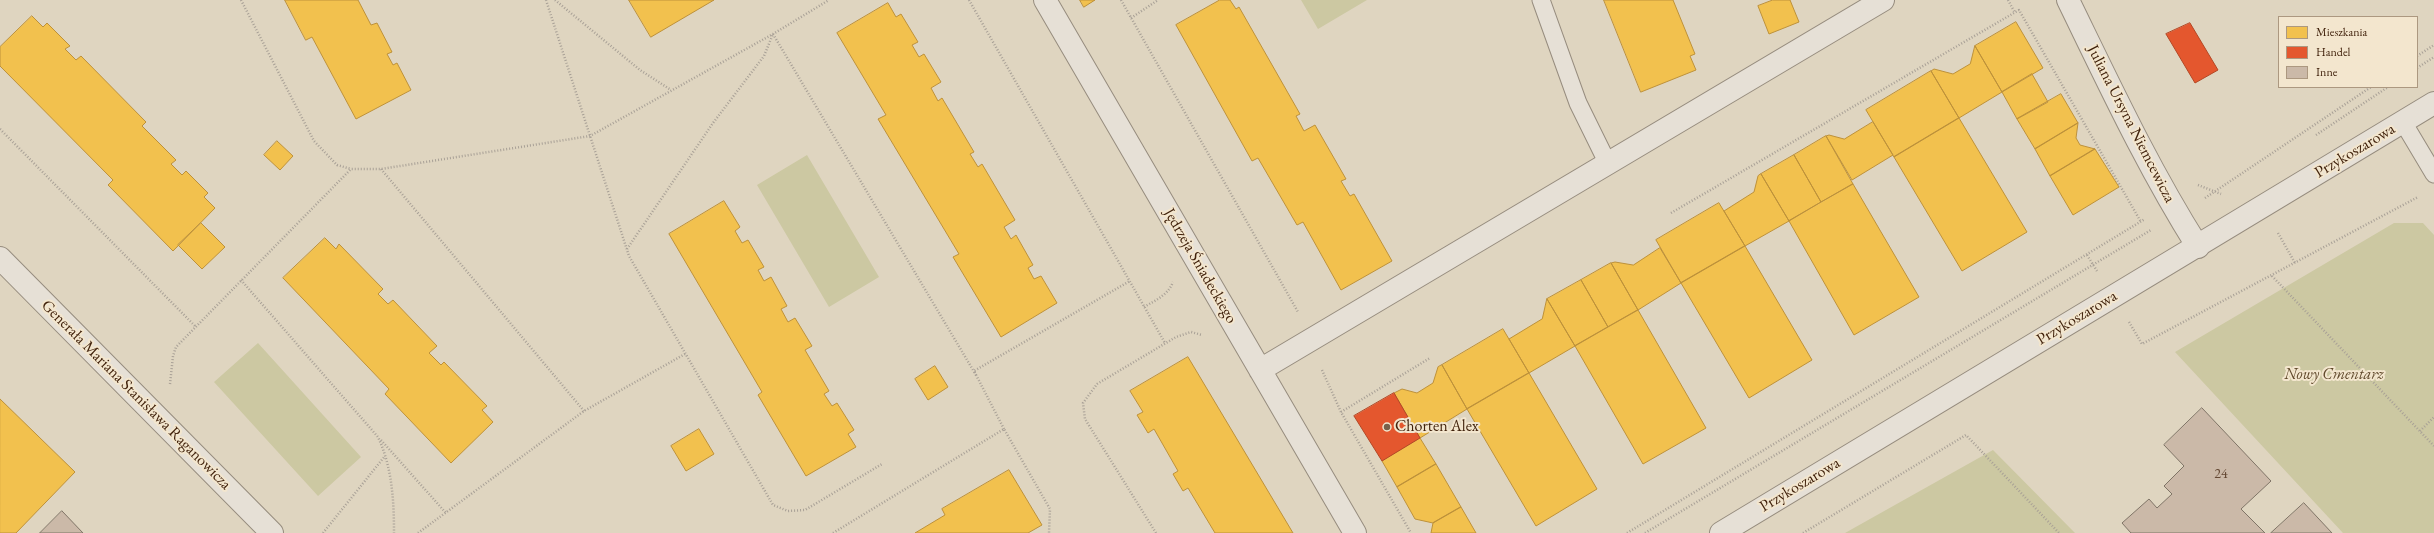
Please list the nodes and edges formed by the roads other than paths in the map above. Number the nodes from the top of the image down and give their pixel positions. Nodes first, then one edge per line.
1 (1045, 0) edge
2 (1541, 0) edge
3 (1882, 0) edge
4 (2068, 0) edge
5 (2434, 103) edge
6 (2403, 122) junction
7 (1608, 164) junction
8 (2434, 174) edge
9 (2198, 247) junction
10 (0, 258) edge
11 (1260, 370) junction
12 (272, 533) edge
13 (1355, 533) edge
14 (1721, 533) edge

1 - 11 street, Jędrzeja Śniadeckiego
2 - 7 lane
3 - 7 street
4 - 9 street, Juliana Ursyna Niemcewicza
5 - 6 street, Przykoszarowa
6 - 8 lane
6 - 9 street, Przykoszarowa
7 - 11 street
9 - 14 street, Przykoszarowa
10 - 12 street, Generała Mariana Stanisława Raganowicza
11 - 13 street, Jędrzeja Śniadeckiego

